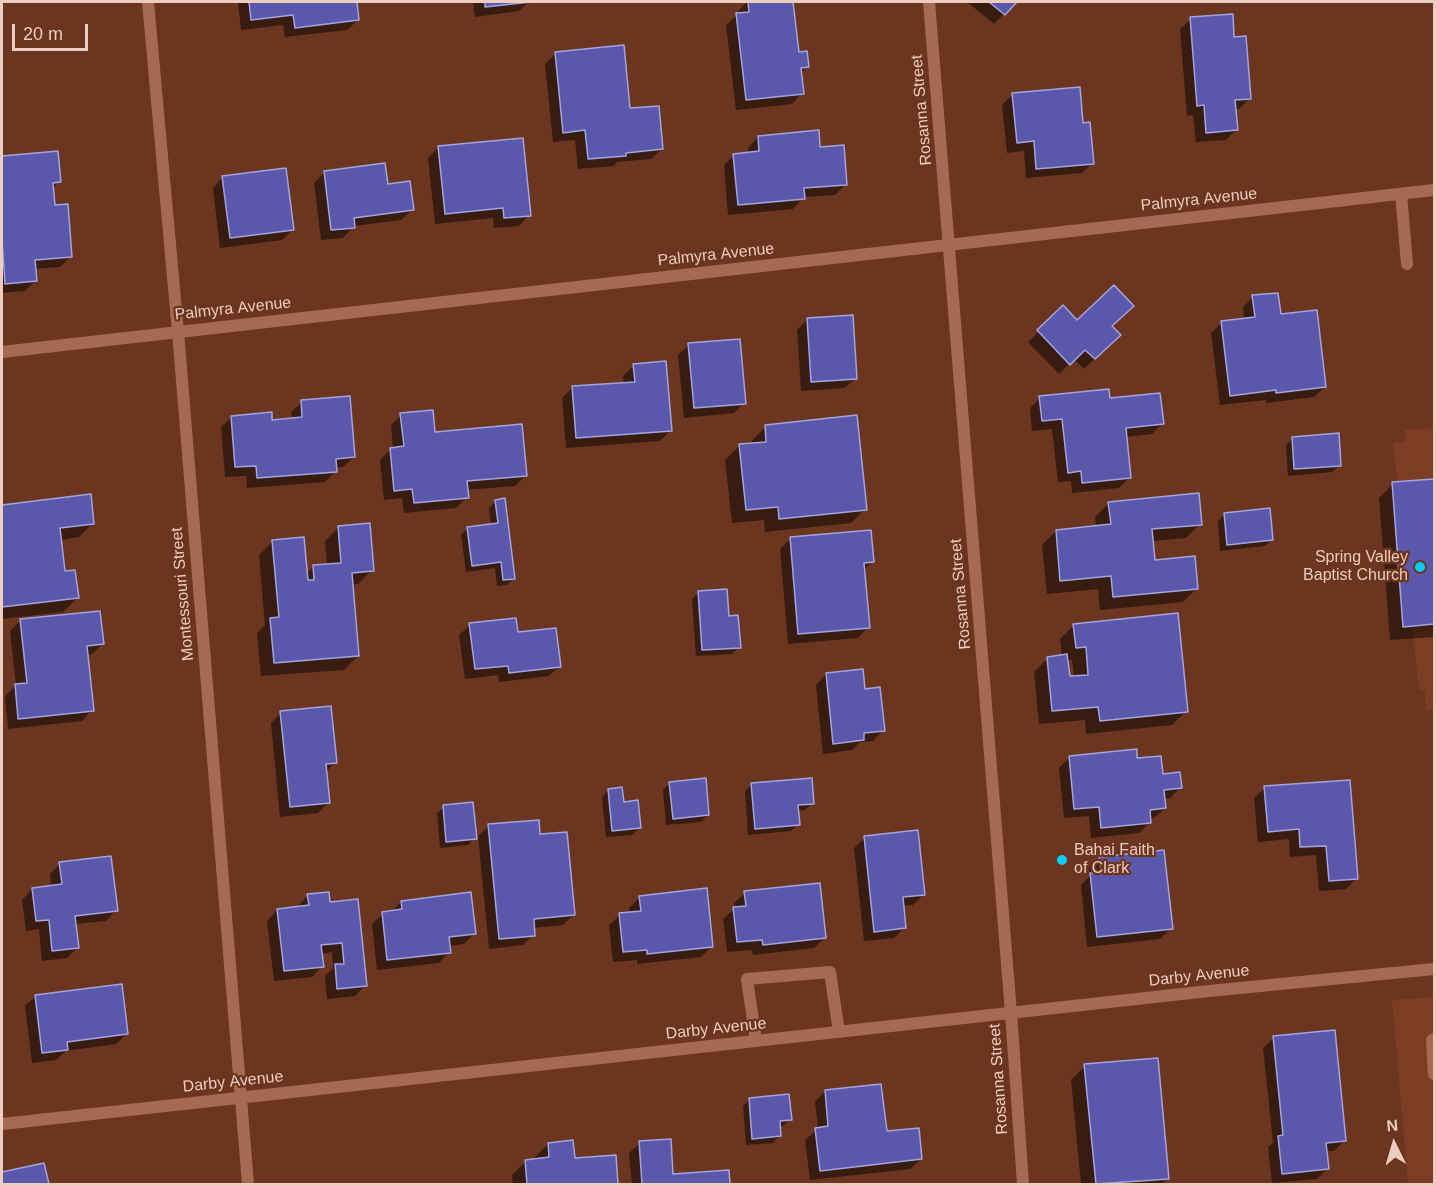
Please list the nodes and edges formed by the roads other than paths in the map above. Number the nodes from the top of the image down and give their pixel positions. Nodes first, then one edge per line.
1 (148, 2) edge
2 (929, 2) edge
3 (1434, 190) edge
4 (1401, 194) junction
5 (950, 246) junction
6 (1407, 264) dead end
7 (178, 332) junction
8 (2, 352) edge
9 (1434, 969) edge
10 (1011, 1013) junction
11 (839, 1032) junction
12 (1434, 1039) edge
13 (756, 1041) junction
14 (1434, 1074) edge
15 (241, 1098) junction
16 (2, 1124) edge
17 (248, 1185) edge
18 (1023, 1185) edge

1 - 7 street, Montessouri Street
2 - 5 street, Rosanna Street
3 - 4 street, Palmyra Avenue
4 - 5 street, Palmyra Avenue
4 - 6 street
5 - 7 street, Palmyra Avenue
5 - 10 street, Rosanna Street
7 - 8 street, Palmyra Avenue
7 - 15 street, Montessouri Street
9 - 10 street, Darby Avenue
10 - 11 street, Darby Avenue
10 - 18 street, Rosanna Street
11 - 13 street, Darby Avenue
11 - 13 street
12 - 14 street
13 - 15 street, Darby Avenue
15 - 16 street, Darby Avenue
15 - 17 street, Montessouri Street

